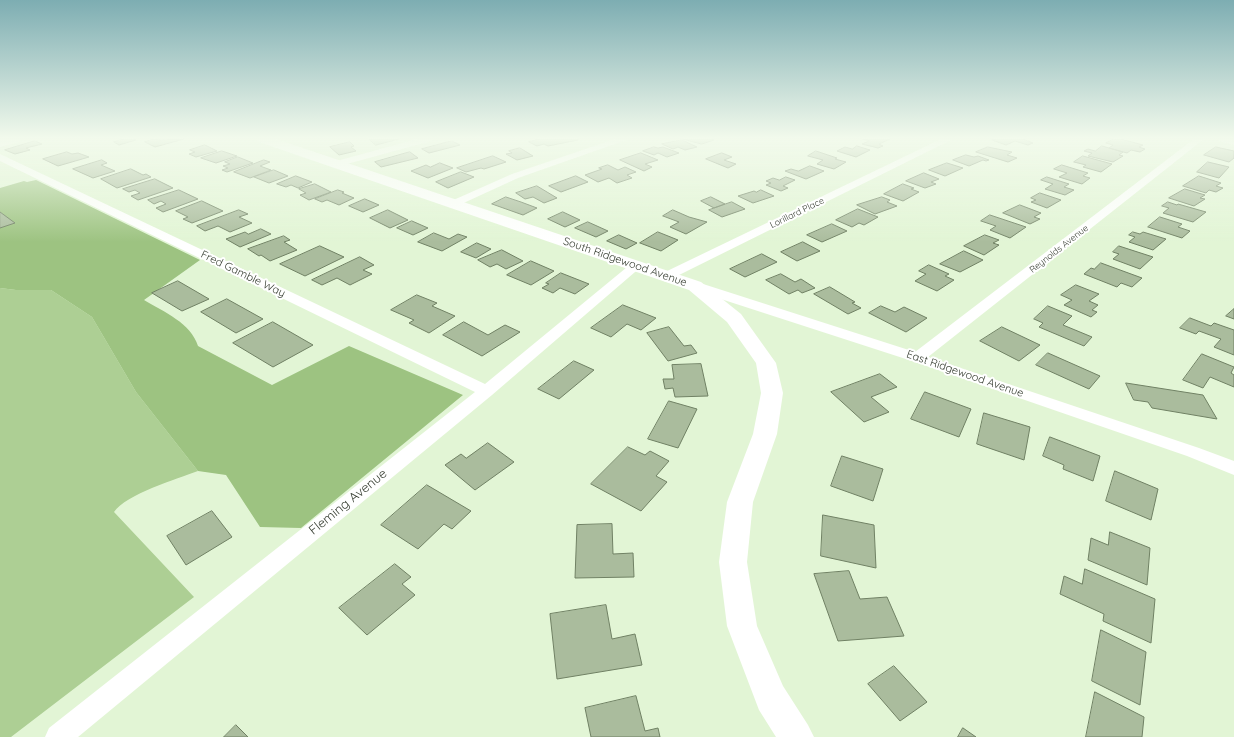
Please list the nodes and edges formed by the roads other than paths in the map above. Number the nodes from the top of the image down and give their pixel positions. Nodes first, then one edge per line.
1 (34, 173) edge
2 (363, 173) edge
3 (523, 173) edge
4 (878, 173) edge
5 (1156, 173) edge
6 (453, 204) junction
7 (636, 266) junction
8 (667, 276) junction
9 (695, 286) junction
10 (917, 358) junction
11 (486, 391) junction
12 (1234, 468) edge
13 (58, 737) edge
14 (796, 737) edge

1 - 11 street, Fred Gamble Way
2 - 6 street, South Ridgewood Avenue
3 - 6 street
4 - 8 street, Lorillard Place
5 - 10 street, Reynolds Avenue
6 - 7 street, South Ridgewood Avenue
7 - 8 street, South Ridgewood Avenue
7 - 11 street, Fleming Avenue
8 - 9 street, South Ridgewood Avenue
9 - 10 street, East Ridgewood Avenue
9 - 14 street, South Ridgewood Avenue
10 - 12 street, East Ridgewood Avenue
11 - 13 street, Fleming Avenue

